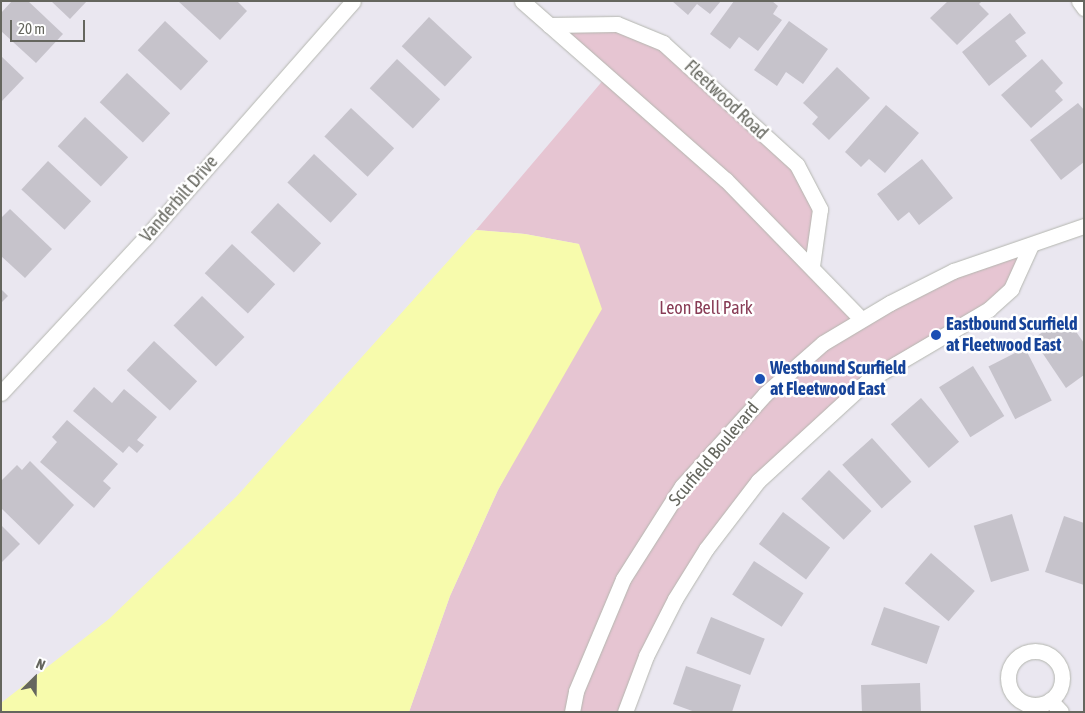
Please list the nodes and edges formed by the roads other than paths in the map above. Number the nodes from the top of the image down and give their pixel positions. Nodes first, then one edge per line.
1 (353, 1) edge
2 (522, 1) edge
3 (1079, 1) edge
4 (1084, 8) edge
5 (549, 24) junction
6 (1084, 226) edge
7 (1031, 245) junction
8 (812, 266) junction
9 (861, 319) junction
10 (1, 393) edge
11 (1050, 700) dead end
12 (572, 712) edge
13 (625, 712) edge
14 (1061, 712) edge

1 - 10 street, Vanderbilt Drive
2 - 5 street
3 - 4 street
5 - 8 street
5 - 8 street, Fleetwood Road
6 - 7 street, Scurfield Boulevard
7 - 9 street, Scurfield Boulevard
7 - 13 street
8 - 9 street
9 - 12 street, Scurfield Boulevard
11 - 14 street

